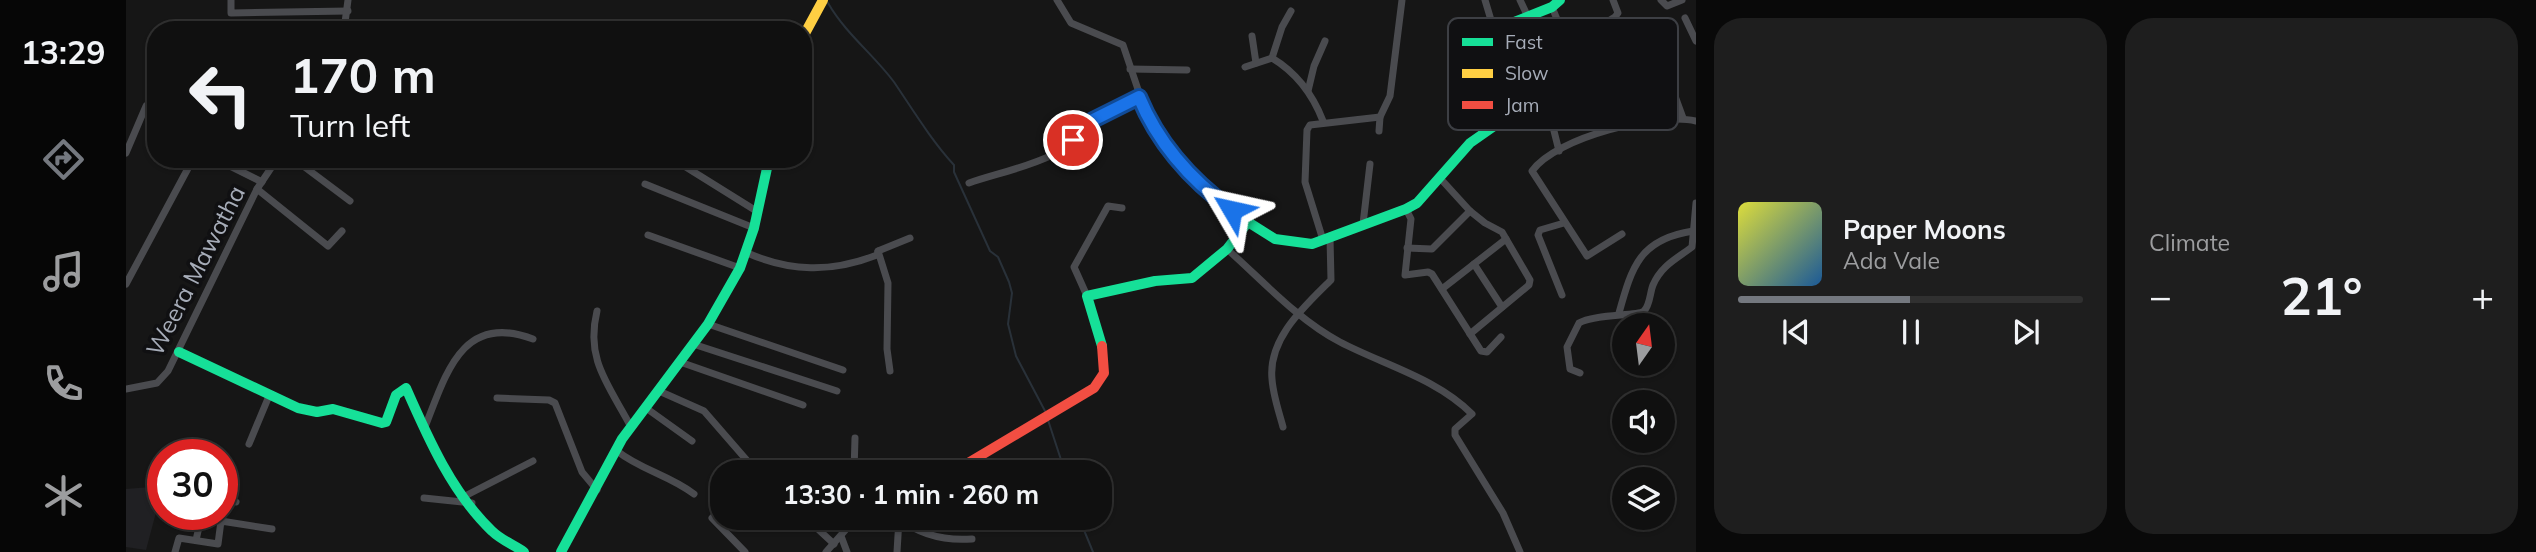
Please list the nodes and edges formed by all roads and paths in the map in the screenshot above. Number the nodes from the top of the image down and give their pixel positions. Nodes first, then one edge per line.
1 (232, 0) edge
2 (348, 0) edge
3 (823, 0) edge
4 (1057, 0) edge
5 (1402, 0) edge
6 (1485, 0) edge
7 (1520, 0) edge
8 (1613, 0) edge
9 (1661, 0) edge
10 (1682, 0) edge
11 (1550, 4) edge
12 (348, 11) junction
13 (1291, 11) dead end
14 (1528, 17) joint
15 (1490, 18) edge
16 (1615, 18) edge
17 (1685, 18) dead end
18 (346, 21) edge
19 (812, 21) edge
20 (1252, 36) dead end
21 (1325, 41) dead end
22 (1696, 41) edge
23 (1272, 58) junction
24 (1256, 63) junction
25 (1245, 67) dead end
26 (1130, 69) junction
27 (1187, 70) dead end
28 (1308, 91) junction
29 (1139, 97) junction
30 (1678, 102) edge
31 (146, 106) dead end
32 (1380, 117) junction
33 (1678, 118) edge
34 (1684, 118) junction
35 (1323, 121) junction
36 (1696, 121) edge
37 (1489, 130) edge
38 (1554, 130) edge
39 (1616, 130) edge
40 (1379, 131) dead end
41 (1559, 151) junction
42 (126, 153) edge
43 (1370, 164) dead end
44 (188, 168) edge
45 (231, 168) edge
46 (271, 168) edge
47 (305, 168) edge
48 (687, 168) edge
49 (767, 168) edge
50 (1439, 177) junction
51 (969, 183) dead end
52 (645, 184) dead end
53 (260, 186) junction
54 (350, 201) dead end
55 (1696, 203) edge
56 (1122, 208) dead end
57 (1406, 209) junction
58 (1470, 211) junction
59 (758, 212) junction
60 (1248, 222) junction
61 (1564, 223) junction
62 (1363, 224) junction
63 (754, 228) junction
64 (1693, 231) junction
65 (342, 232) dead end
66 (1622, 234) dead end
67 (648, 235) dead end
68 (910, 239) dead end
69 (1326, 239) junction
70 (1506, 239) junction
71 (1407, 248) junction
72 (1227, 249) junction
73 (878, 251) junction
74 (745, 252) junction
75 (1474, 264) junction
76 (740, 268) junction
77 (126, 284) edge
78 (1442, 289) junction
79 (1562, 295) dead end
80 (1087, 296) junction
81 (1502, 307) junction
82 (597, 311) dead end
83 (1298, 312) junction
84 (1619, 313) edge
85 (1642, 313) edge
86 (1612, 315) edge
87 (708, 324) junction
88 (1470, 334) junction
89 (1501, 337) dead end
90 (533, 339) dead end
91 (693, 344) junction
92 (179, 352) junction
93 (680, 362) junction
94 (843, 370) dead end
95 (890, 371) dead end
96 (1580, 373) dead end
97 (126, 389) edge
98 (659, 391) junction
99 (837, 391) dead end
100 (269, 396) junction
101 (497, 398) dead end
102 (803, 405) dead end
103 (646, 408) junction
104 (425, 427) junction
105 (631, 427) junction
106 (1283, 427) dead end
107 (855, 438) dead end
108 (692, 441) dead end
109 (249, 444) dead end
110 (617, 451) junction
111 (747, 460) edge
112 (854, 460) edge
113 (973, 460) edge
114 (533, 461) dead end
115 (597, 490) junction
116 (694, 494) dead end
117 (424, 498) dead end
118 (470, 499) junction
119 (238, 521) edge
120 (272, 529) dead end
121 (198, 530) edge
122 (220, 530) edge
123 (724, 530) edge
124 (819, 530) edge
125 (846, 530) edge
126 (898, 530) edge
127 (923, 530) edge
128 (841, 536) junction
129 (972, 539) dead end
130 (196, 540) junction
131 (834, 544) junction
132 (175, 552) edge
133 (524, 552) edge
134 (561, 552) edge
135 (745, 552) edge
136 (826, 552) edge
137 (847, 552) edge
138 (897, 552) edge
139 (1520, 552) edge

1 - 12 street
2 - 12 street
3 - 19 street
4 - 26 street
5 - 32 street
6 - 15 street
7 - 14 street
8 - 16 street
9 - 10 street
11 - 14 street
12 - 18 street
13 - 23 street
17 - 22 street
20 - 24 street
21 - 28 street
23 - 24 street
23 - 28 street
24 - 25 street
26 - 27 street
26 - 29 street
28 - 35 street
29 - 51 street
29 - 60 street
30 - 34 street
31 - 42 street
32 - 35 street
32 - 40 street
33 - 34 street
34 - 36 street
35 - 69 street
37 - 50 street
38 - 41 street
39 - 41 street
41 - 61 street
43 - 62 street
44 - 77 street
45 - 53 street
46 - 53 street, Weera Mawatha
47 - 54 street
48 - 59 street
49 - 59 street
50 - 57 street
50 - 58 street
52 - 63 street
53 - 65 street
53 - 92 street, Weera Mawatha
55 - 64 street
56 - 80 street
57 - 62 street
57 - 71 street
58 - 70 street
58 - 71 street
59 - 63 street
60 - 69 street
60 - 72 street
61 - 66 street
61 - 79 street
62 - 69 street
63 - 74 street
64 - 84 street
64 - 85 street
67 - 76 street
68 - 73 street
69 - 83 street
70 - 75 street
70 - 81 street
71 - 78 street
72 - 80 street
72 - 83 street
73 - 74 street
73 - 95 street
74 - 76 street
75 - 78 street
75 - 81 street
76 - 87 street
78 - 88 street
80 - 113 street
81 - 88 street
82 - 105 street
83 - 106 street
83 - 139 street
86 - 96 street
87 - 91 street
87 - 94 street
88 - 89 street
90 - 104 street
91 - 93 street
91 - 99 street
92 - 97 street, Weera Mawatha
92 - 100 street
93 - 98 street
93 - 102 street
98 - 103 street
98 - 111 street
100 - 104 street
100 - 109 street
101 - 115 street
103 - 105 street
103 - 108 street
104 - 118 street
105 - 110 street
107 - 112 street
110 - 115 street
110 - 116 street
114 - 118 street
115 - 134 street
117 - 118 street
118 - 133 street
119 - 120 street
121 - 130 street
122 - 130 street
123 - 135 street
124 - 131 street
125 - 128 street
126 - 138 street
127 - 129 street
128 - 131 street
128 - 137 street
130 - 132 street
131 - 136 street

